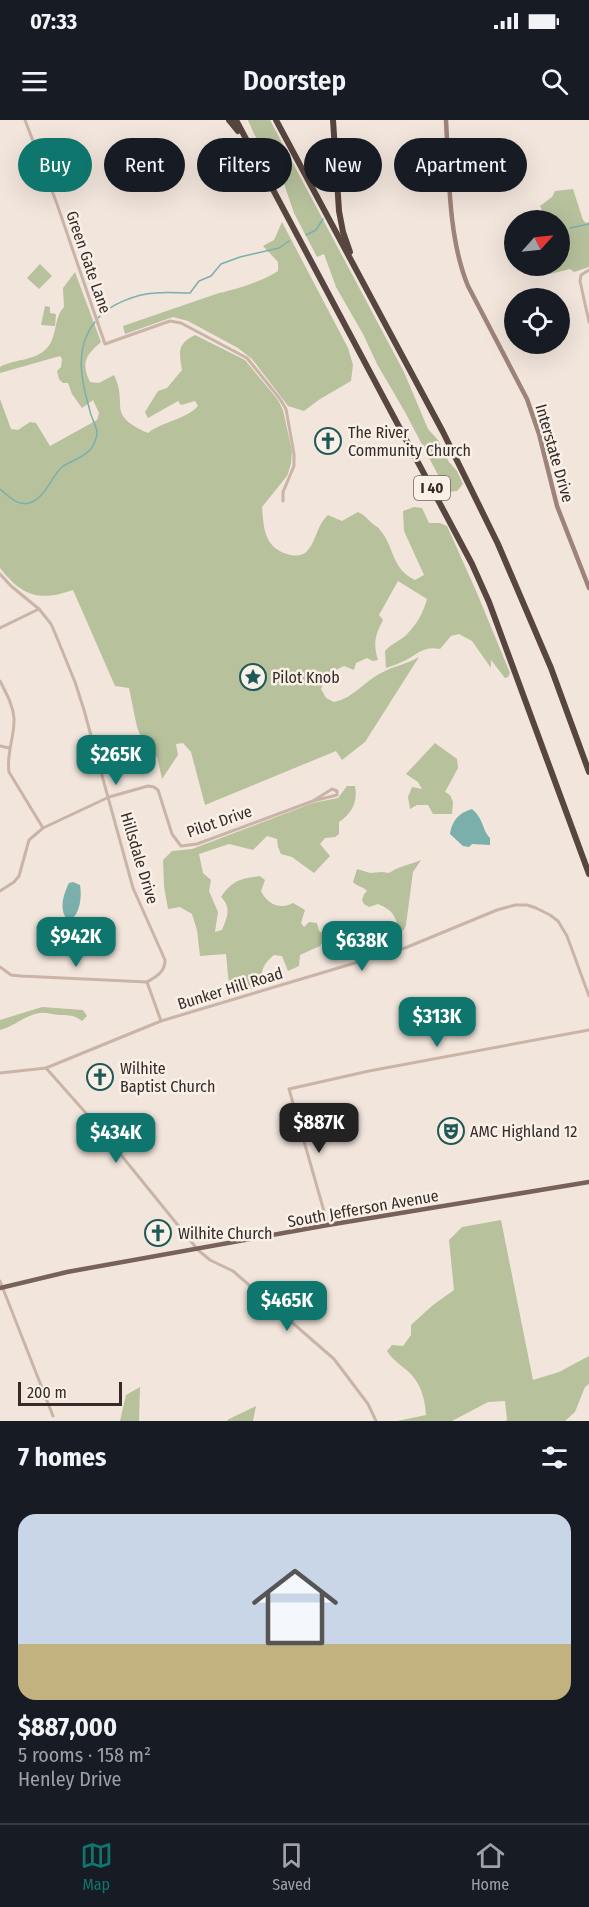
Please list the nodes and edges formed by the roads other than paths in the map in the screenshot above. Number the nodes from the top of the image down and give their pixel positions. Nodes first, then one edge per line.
1 (25, 120) edge
2 (230, 120) edge
3 (236, 120) edge
4 (276, 120) edge
5 (333, 120) edge
6 (446, 120) edge
7 (243, 138) edge
8 (246, 138) edge
9 (275, 192) edge
10 (356, 269) junction
11 (589, 270) edge
12 (589, 322) edge
13 (283, 501) dead end
14 (0, 574) edge
15 (589, 588) edge
16 (39, 609) junction
17 (0, 628) edge
18 (0, 681) edge
19 (0, 746) edge
20 (9, 748) junction
21 (589, 772) edge
22 (109, 797) junction
23 (313, 801) junction
24 (43, 828) junction
25 (589, 874) edge
26 (0, 891) edge
27 (0, 967) edge
28 (147, 982) junction
29 (589, 996) edge
30 (160, 1021) junction
31 (589, 1030) edge
32 (46, 1068) junction
33 (0, 1073) edge
34 (589, 1182) edge
35 (328, 1225) junction
36 (198, 1250) junction
37 (0, 1281) edge
38 (1, 1288) edge
39 (53, 1416) dead end
40 (376, 1421) edge

1 - 13 street, Green Gate Lane
2 - 7 highway
3 - 8 highway, I 40
4 - 10 highway, I 40
5 - 10 highway
6 - 15 main road, Interstate Drive
9 - 25 highway, I 40
10 - 21 highway, I 40
11 - 12 street
14 - 16 street, Hillsdale Drive
16 - 17 street
16 - 22 street, Hillsdale Drive
18 - 20 street
19 - 20 street
20 - 24 street
22 - 23 street, Pilot Drive
22 - 24 street, Pilot Drive
22 - 28 street, Hillsdale Drive
23 - 23 street, Pilot Drive
24 - 26 street, Pilot Drive
27 - 28 street
28 - 30 street
29 - 30 street, Bunker Hill Road
30 - 32 street, Bunker Hill Road
31 - 35 street
32 - 33 street, Bunker Hill Road
32 - 36 street
34 - 35 main road, South Jefferson Avenue
35 - 36 main road, South Jefferson Avenue
36 - 38 main road, South Jefferson Avenue
36 - 40 street
37 - 38 street
38 - 39 street

